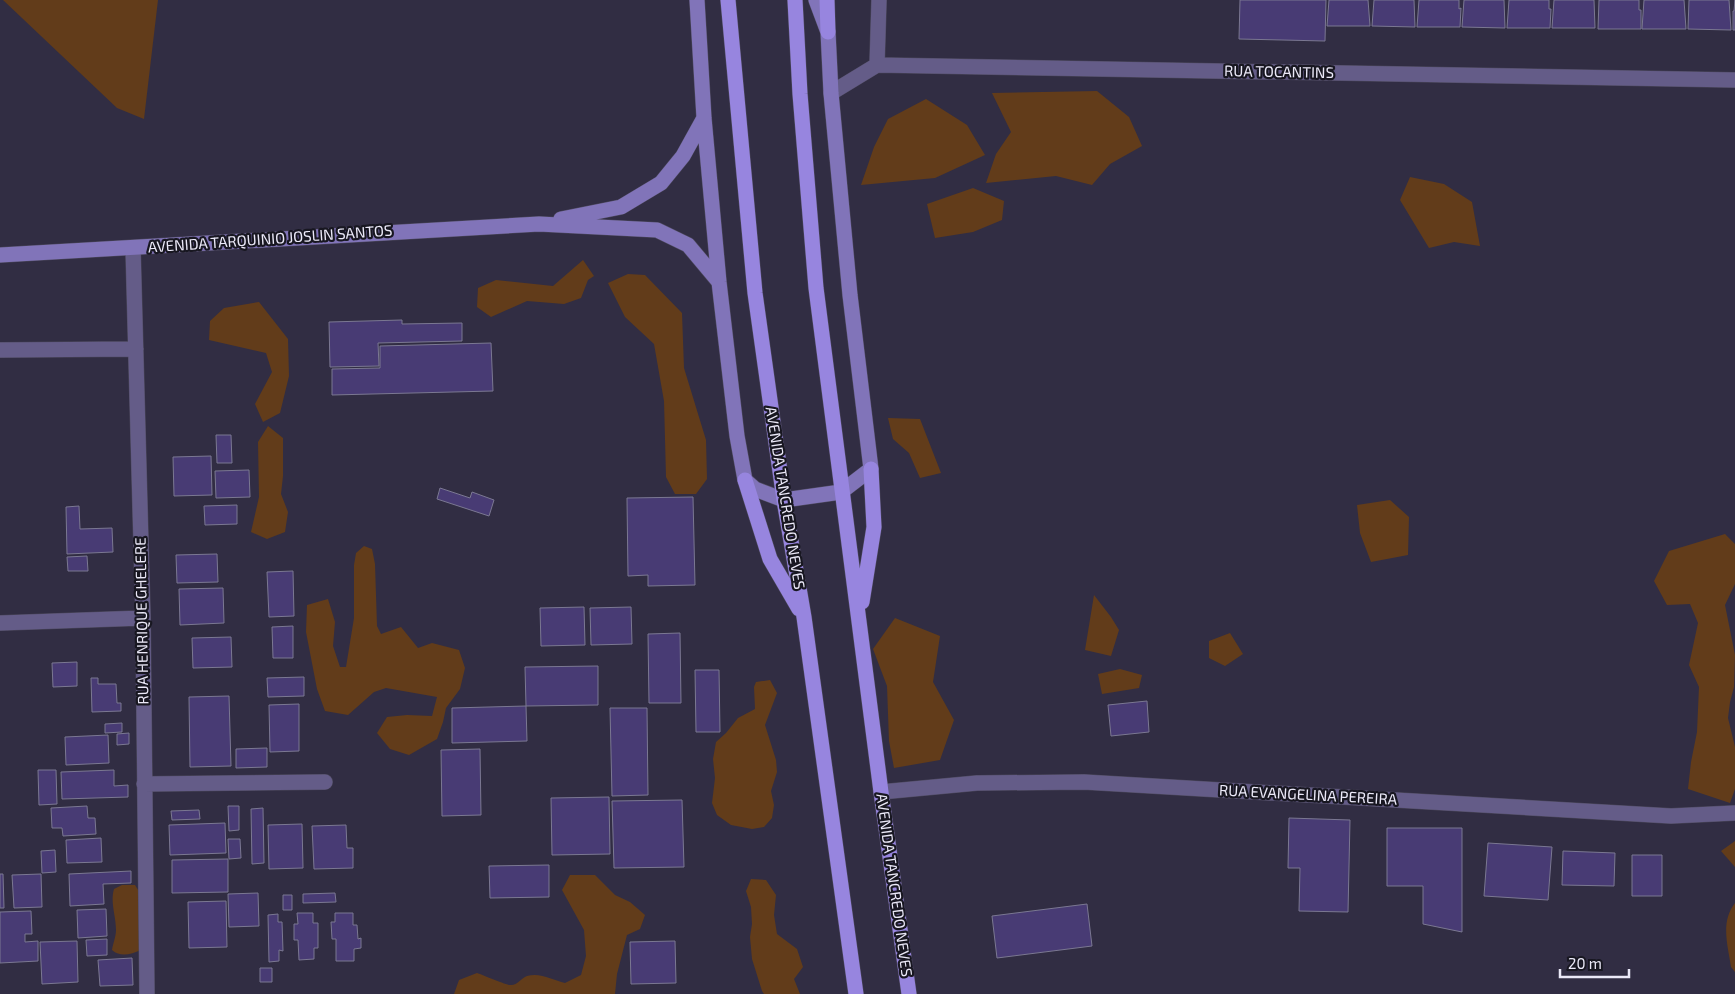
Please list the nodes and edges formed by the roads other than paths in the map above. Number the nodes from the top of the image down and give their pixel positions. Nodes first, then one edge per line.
1 (697, 0) edge
2 (728, 0) edge
3 (794, 0) edge
4 (816, 0) edge
5 (827, 0) edge
6 (880, 0) edge
7 (828, 32) junction
8 (878, 65) junction
9 (1735, 80) edge
10 (831, 93) junction
11 (704, 118) junction
12 (539, 224) junction
13 (133, 248) junction
14 (0, 255) edge
15 (719, 282) junction
16 (136, 349) junction
17 (0, 350) edge
18 (871, 469) junction
19 (745, 480) junction
20 (842, 492) junction
21 (784, 500) junction
22 (859, 616) junction
23 (804, 617) junction
24 (143, 618) junction
25 (0, 623) edge
26 (325, 782) dead end
27 (144, 784) junction
28 (880, 792) junction
29 (1735, 813) edge
30 (147, 994) edge
31 (856, 994) edge
32 (909, 994) edge

1 - 11 main road
2 - 21 main road, AVENIDA TANCREDO NEVES
3 - 20 main road, AVENIDA TANCREDO NEVES
4 - 7 main road
5 - 7 main road
6 - 8 street
7 - 10 main road
8 - 9 street, RUA TOCANTINS
8 - 10 street
10 - 18 main road
11 - 12 main road, AVENIDA TARQUINIO JOSLIN SANTOS
11 - 15 main road
12 - 13 main road, AVENIDA TARQUINIO JOSLIN SANTOS
12 - 15 main road, AVENIDA TARQUINIO JOSLIN SANTOS
13 - 14 main road, AVENIDA TARQUINIO JOSLIN SANTOS
13 - 16 street, RUA HENRIQUE GHELERE
15 - 19 main road
16 - 17 street
16 - 24 street, RUA HENRIQUE GHELERE
18 - 20 main road
18 - 22 main road
19 - 21 main road
19 - 23 main road
20 - 21 main road
20 - 22 main road, AVENIDA TANCREDO NEVES
21 - 23 main road, AVENIDA TANCREDO NEVES
22 - 28 main road, AVENIDA TANCREDO NEVES
23 - 31 main road, AVENIDA TANCREDO NEVES
24 - 25 street
24 - 27 street, RUA HENRIQUE GHELERE
26 - 27 street
27 - 30 street, RUA HENRIQUE GHELERE
28 - 29 street, RUA EVANGELINA PEREIRA
28 - 32 main road, AVENIDA TANCREDO NEVES

